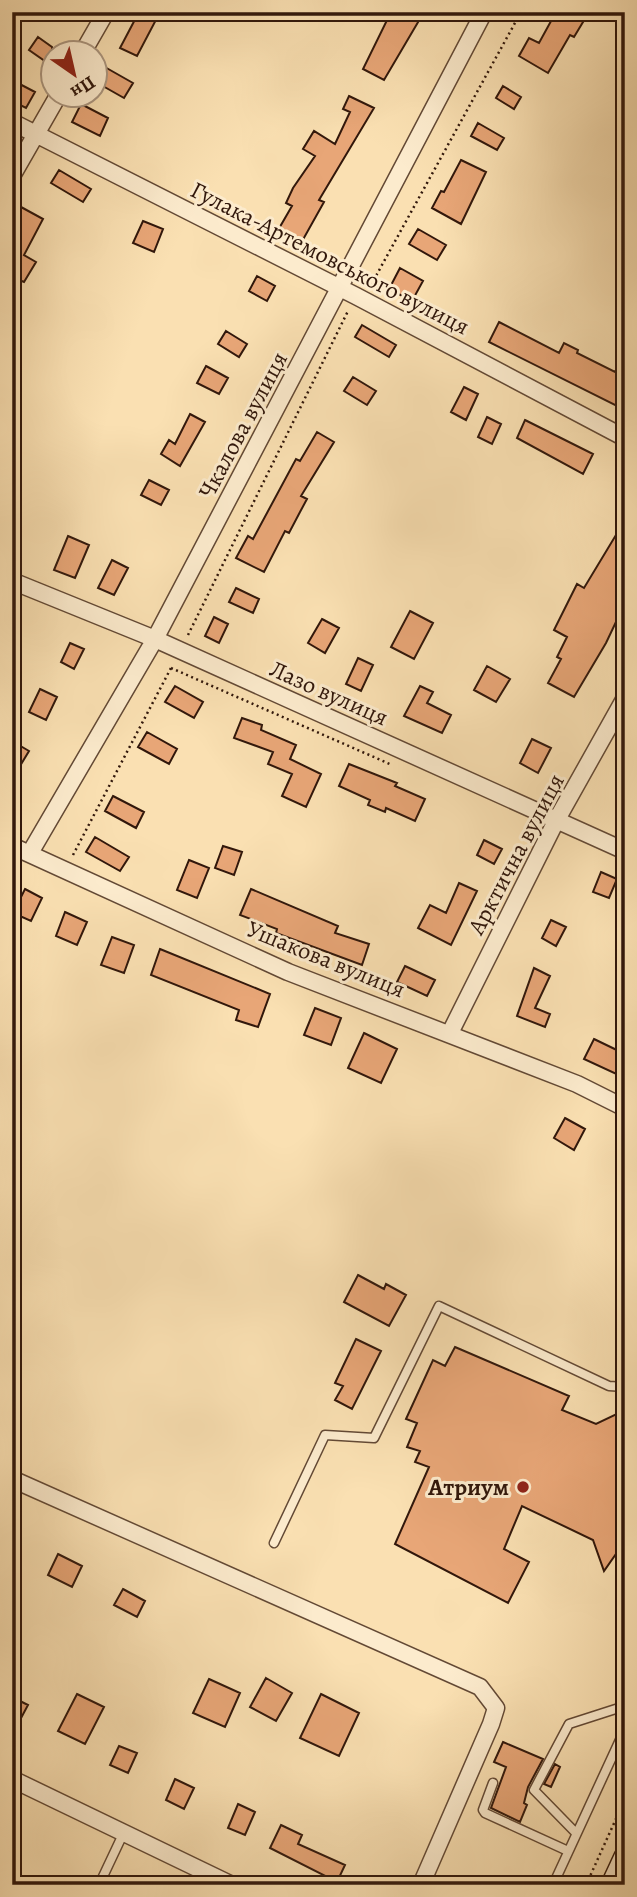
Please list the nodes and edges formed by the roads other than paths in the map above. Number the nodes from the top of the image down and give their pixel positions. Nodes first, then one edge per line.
1 (106, 12) edge
2 (484, 12) edge
3 (91, 38) edge
4 (51, 108) edge
5 (12, 122) edge
6 (36, 134) junction
7 (12, 176) edge
8 (353, 295) junction
9 (625, 438) edge
10 (12, 581) edge
11 (155, 639) junction
12 (625, 698) edge
13 (556, 821) junction
14 (12, 846) edge
15 (625, 850) edge
16 (30, 853) junction
17 (450, 1033) junction
18 (625, 1108) edge
19 (625, 1387) edge
20 (12, 1479) edge
21 (274, 1543) dead end
22 (625, 1706) edge
23 (625, 1728) edge
24 (12, 1779) edge
25 (493, 1783) dead end
26 (124, 1832) junction
27 (576, 1833) junction
28 (568, 1851) junction
29 (625, 1857) edge
30 (99, 1885) edge
31 (232, 1885) edge
32 (421, 1885) edge
33 (553, 1885) edge
34 (612, 1885) edge

1 - 3 street
2 - 8 street, Чкалова вулиця
4 - 6 street
5 - 6 street, Гулака-Артемовського вулиця
6 - 7 street
6 - 8 street, Гулака-Артемовського вулиця
8 - 9 street, Гулака-Артемовського вулиця
8 - 11 street, Чкалова вулиця
10 - 11 street, Лазо вулиця
11 - 13 street, Лазо вулиця
11 - 16 street, Чкалова вулиця
12 - 13 street, Арктична вулиця
13 - 15 street, Лазо вулиця
13 - 17 street, Арктична вулиця
14 - 16 street, Ушакова вулиця
16 - 17 street, Ушакова вулиця
17 - 18 street, Ушакова вулиця
19 - 21 lane
20 - 32 street
22 - 27 lane
23 - 27 lane
24 - 26 street
25 - 28 lane
26 - 30 lane
26 - 31 street
27 - 28 lane
28 - 33 lane
29 - 34 main road

